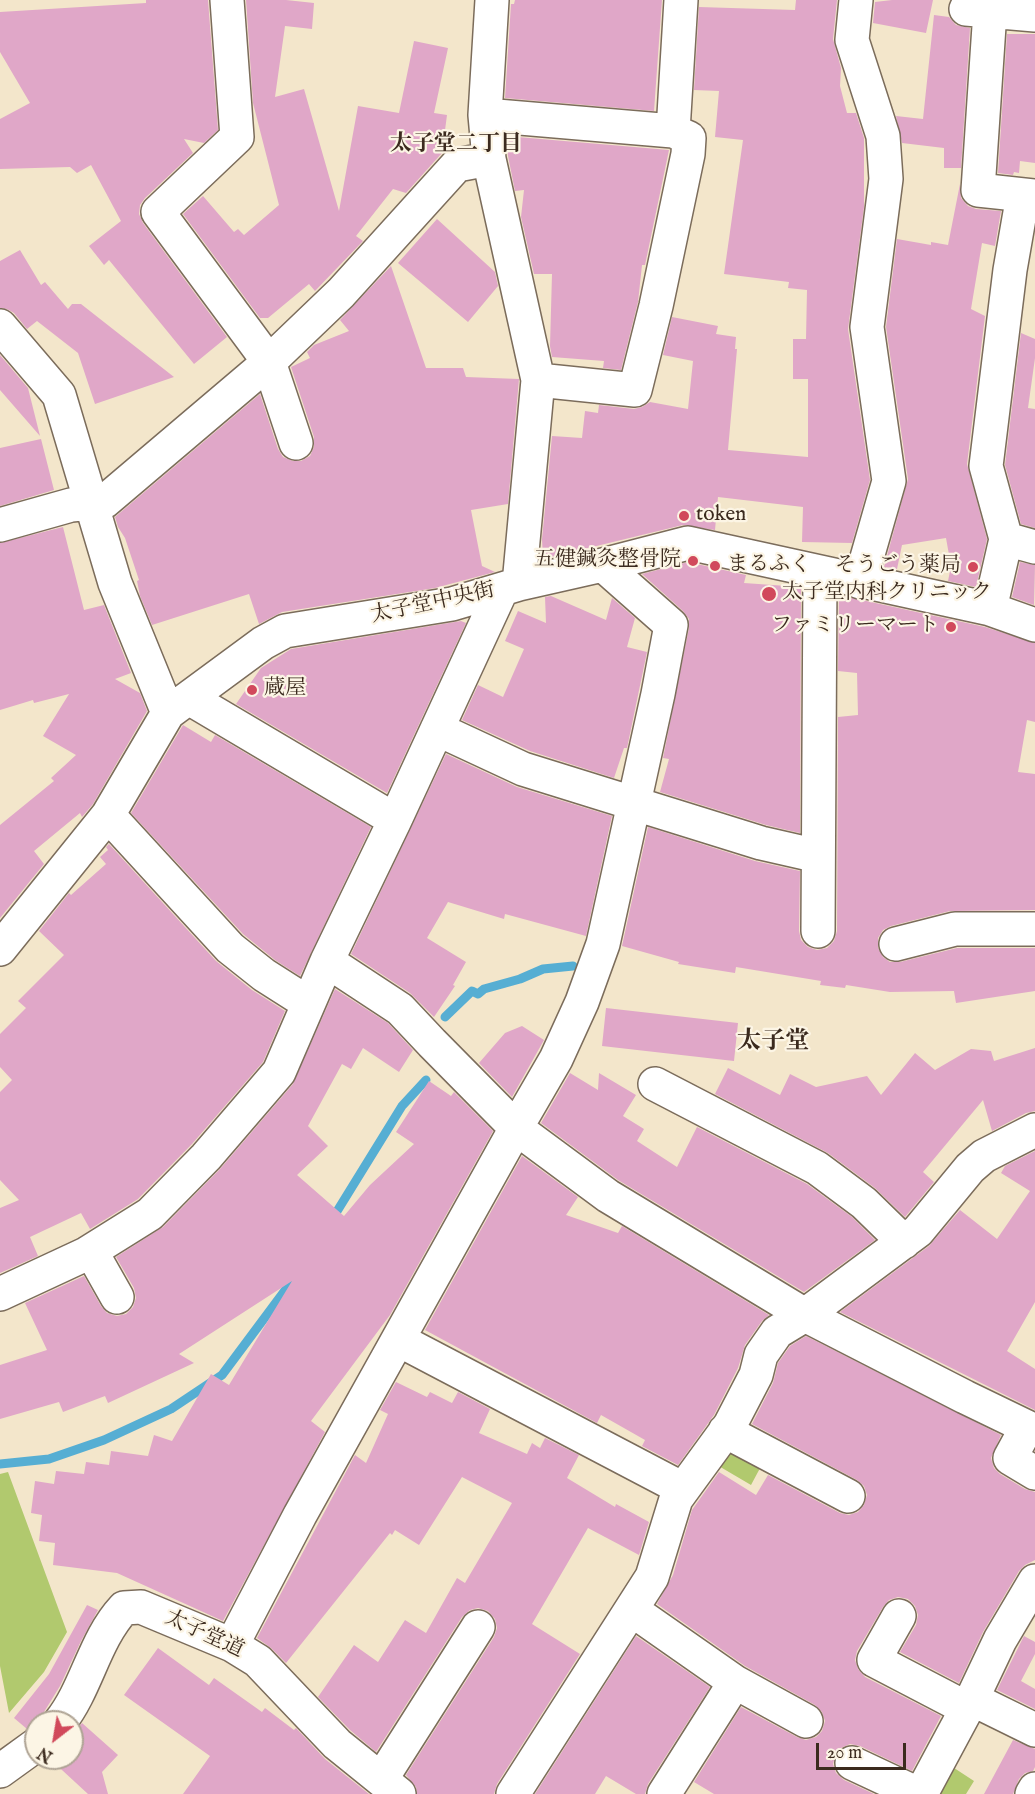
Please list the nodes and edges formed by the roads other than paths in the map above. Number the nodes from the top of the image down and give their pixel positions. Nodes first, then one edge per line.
1 (227, 0) edge
2 (492, 0) edge
3 (681, 0) edge
4 (856, 0) edge
5 (1035, 15) edge
6 (485, 115) junction
7 (673, 131) junction
8 (489, 159) junction
9 (1029, 196) edge
10 (0, 326) edge
11 (269, 362) junction
12 (538, 380) junction
13 (296, 443) dead end
14 (91, 505) junction
15 (0, 525) edge
16 (1021, 543) edge
17 (603, 566) junction
18 (820, 573) junction
19 (860, 582) junction
20 (510, 587) junction
21 (990, 609) junction
22 (1035, 626) edge
23 (179, 705) junction
24 (437, 729) junction
25 (634, 804) junction
26 (108, 815) junction
27 (395, 820) junction
28 (818, 856) junction
29 (1035, 928) edge
30 (818, 931) dead end
31 (896, 944) dead end
32 (0, 949) edge
33 (327, 962) junction
34 (309, 1003) junction
35 (655, 1084) dead end
36 (516, 1128) junction
37 (1035, 1130) edge
38 (904, 1242) junction
39 (91, 1251) junction
40 (0, 1294) edge
41 (117, 1297) dead end
42 (805, 1316) junction
43 (399, 1340) junction
44 (725, 1431) junction
45 (1035, 1473) edge
46 (683, 1489) junction
47 (848, 1496) dead end
48 (1035, 1581) edge
49 (632, 1610) junction
50 (899, 1616) dead end
51 (478, 1627) dead end
52 (232, 1645) junction
53 (735, 1682) junction
54 (969, 1703) junction
55 (68, 1710) edge
56 (806, 1721) dead end
57 (1035, 1730) edge
58 (24, 1754) edge
59 (852, 1762) dead end
60 (0, 1772) edge
61 (390, 1786) edge
62 (1035, 1789) edge
63 (513, 1794) edge
64 (664, 1794) edge
65 (919, 1794) edge
66 (1032, 1794) edge

1 - 11 street
2 - 6 street
3 - 7 street
4 - 19 street
5 - 9 street
6 - 7 street
6 - 8 street
7 - 12 street
8 - 11 street
8 - 12 street
9 - 16 street
10 - 14 street
11 - 13 street
11 - 14 street
12 - 20 street
14 - 15 street
14 - 23 street
16 - 21 street
17 - 18 street, 太子堂中央街
17 - 20 street, 太子堂中央街
17 - 25 street
18 - 19 street, 太子堂中央街
18 - 28 street
19 - 21 street, 太子堂中央街
20 - 23 street, 太子堂中央街
20 - 24 street
21 - 22 street, 太子堂中央街
23 - 26 street, 太子堂中央街
23 - 27 street
24 - 25 street
24 - 27 street
25 - 28 street
25 - 36 street
26 - 32 street, 太子堂中央街
26 - 34 street
27 - 33 street
28 - 30 street
29 - 31 street
33 - 34 street
33 - 36 street
34 - 39 street
35 - 38 street
36 - 42 street
36 - 43 street
37 - 38 street
38 - 42 street
39 - 40 street
39 - 41 street
42 - 44 street
42 - 45 street
43 - 46 street
43 - 52 street
44 - 46 street
44 - 47 street
46 - 49 street
48 - 54 street
49 - 53 street
49 - 63 street
50 - 54 street
51 - 61 street
52 - 55 street, 太子堂道
52 - 61 street, 太子堂道
53 - 56 street
53 - 64 street
54 - 57 street
54 - 65 street
58 - 60 street
59 - 65 street
62 - 66 street

